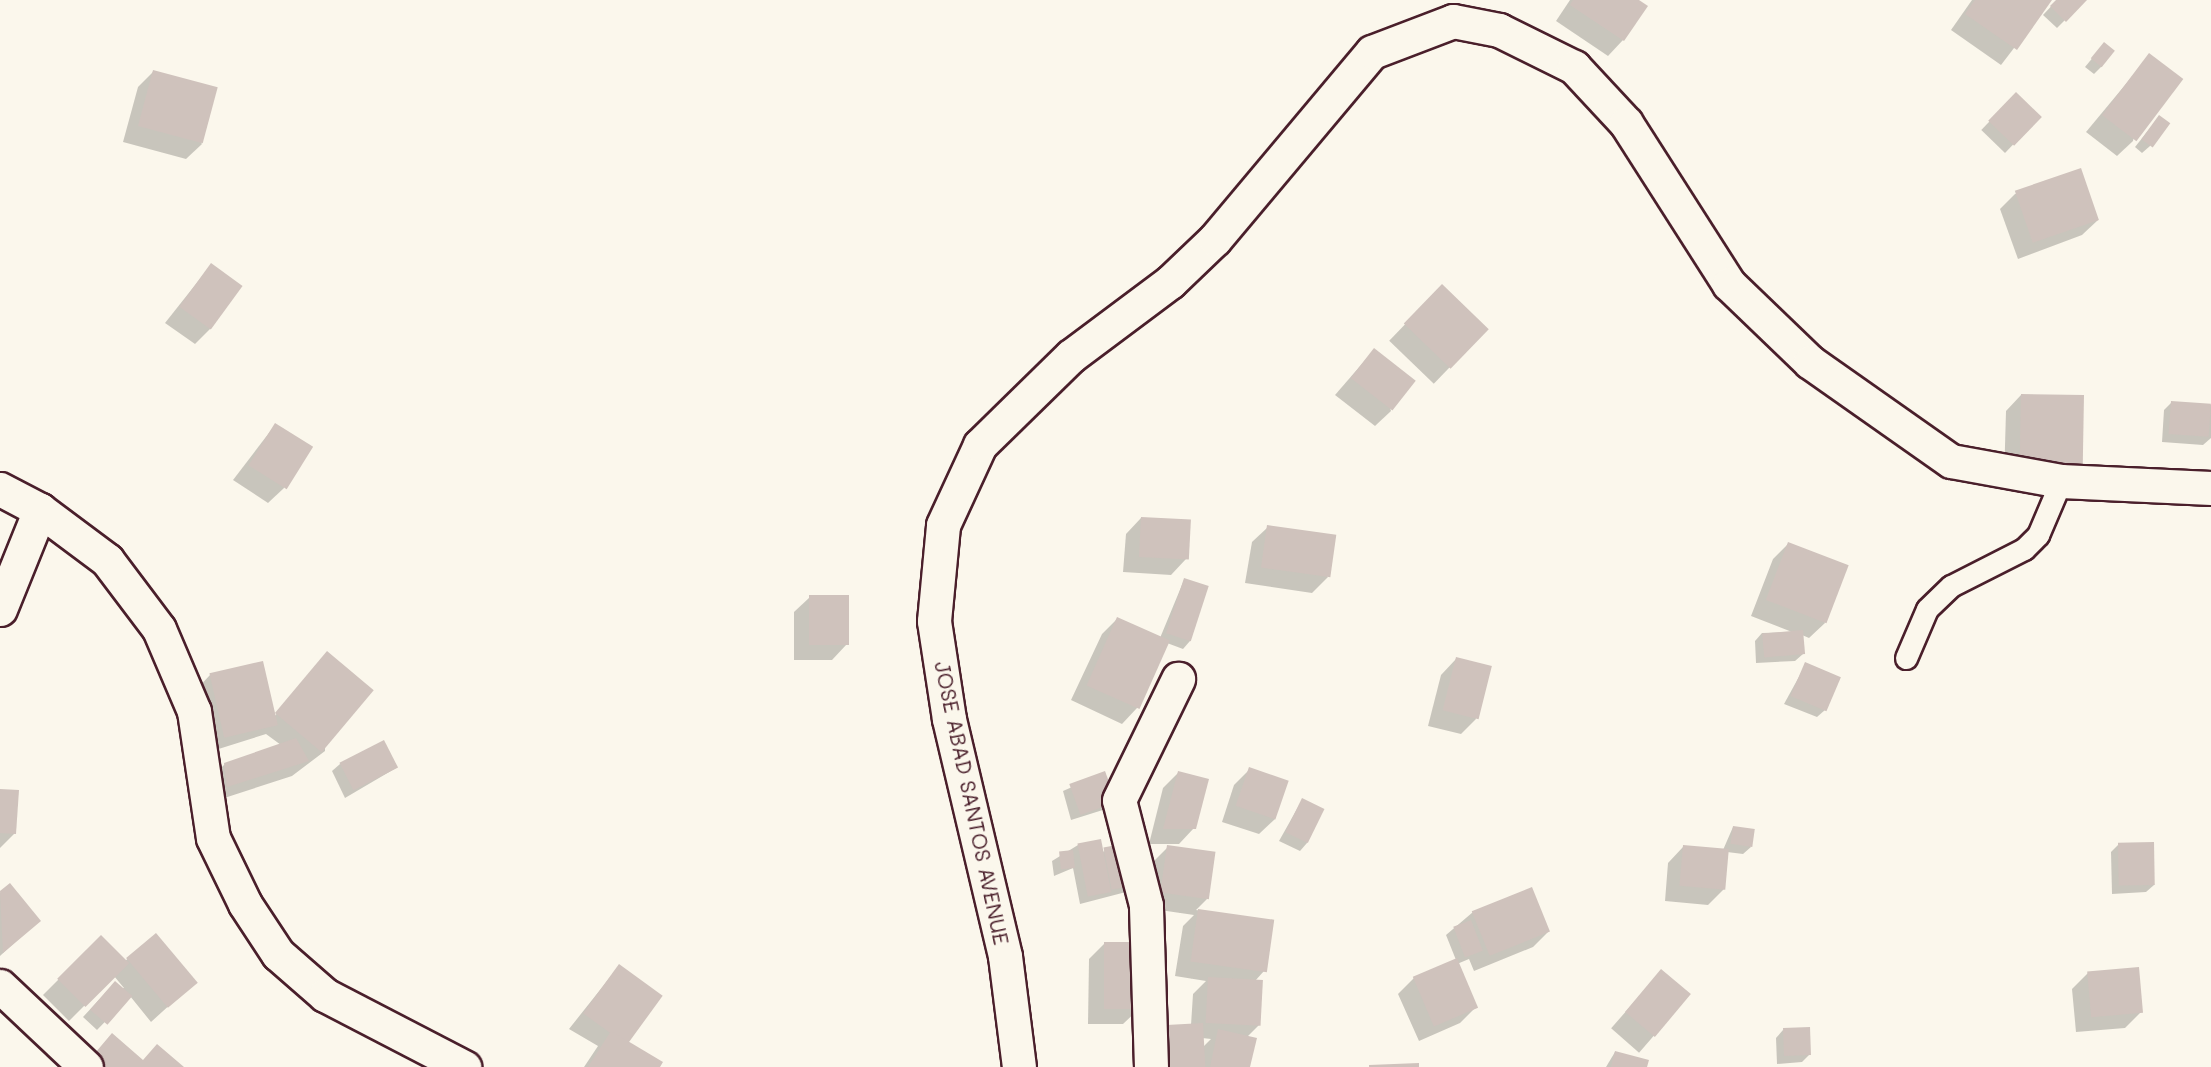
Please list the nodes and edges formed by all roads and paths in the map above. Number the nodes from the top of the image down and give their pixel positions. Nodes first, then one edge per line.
1 (2061, 481) junction
2 (2211, 488) edge
3 (0, 489) edge
4 (40, 510) junction
5 (0, 609) edge
6 (1906, 658) dead end
7 (1178, 679) dead end
8 (0, 986) edge
9 (87, 1067) edge
10 (464, 1067) edge
11 (1019, 1067) edge
12 (1151, 1067) edge

1 - 2 main road, JOSE ABAD SANTOS AVENUE
1 - 6 lane
1 - 11 main road, JOSE ABAD SANTOS AVENUE
3 - 4 main road
4 - 5 main road
4 - 10 main road
7 - 12 main road
8 - 9 main road

